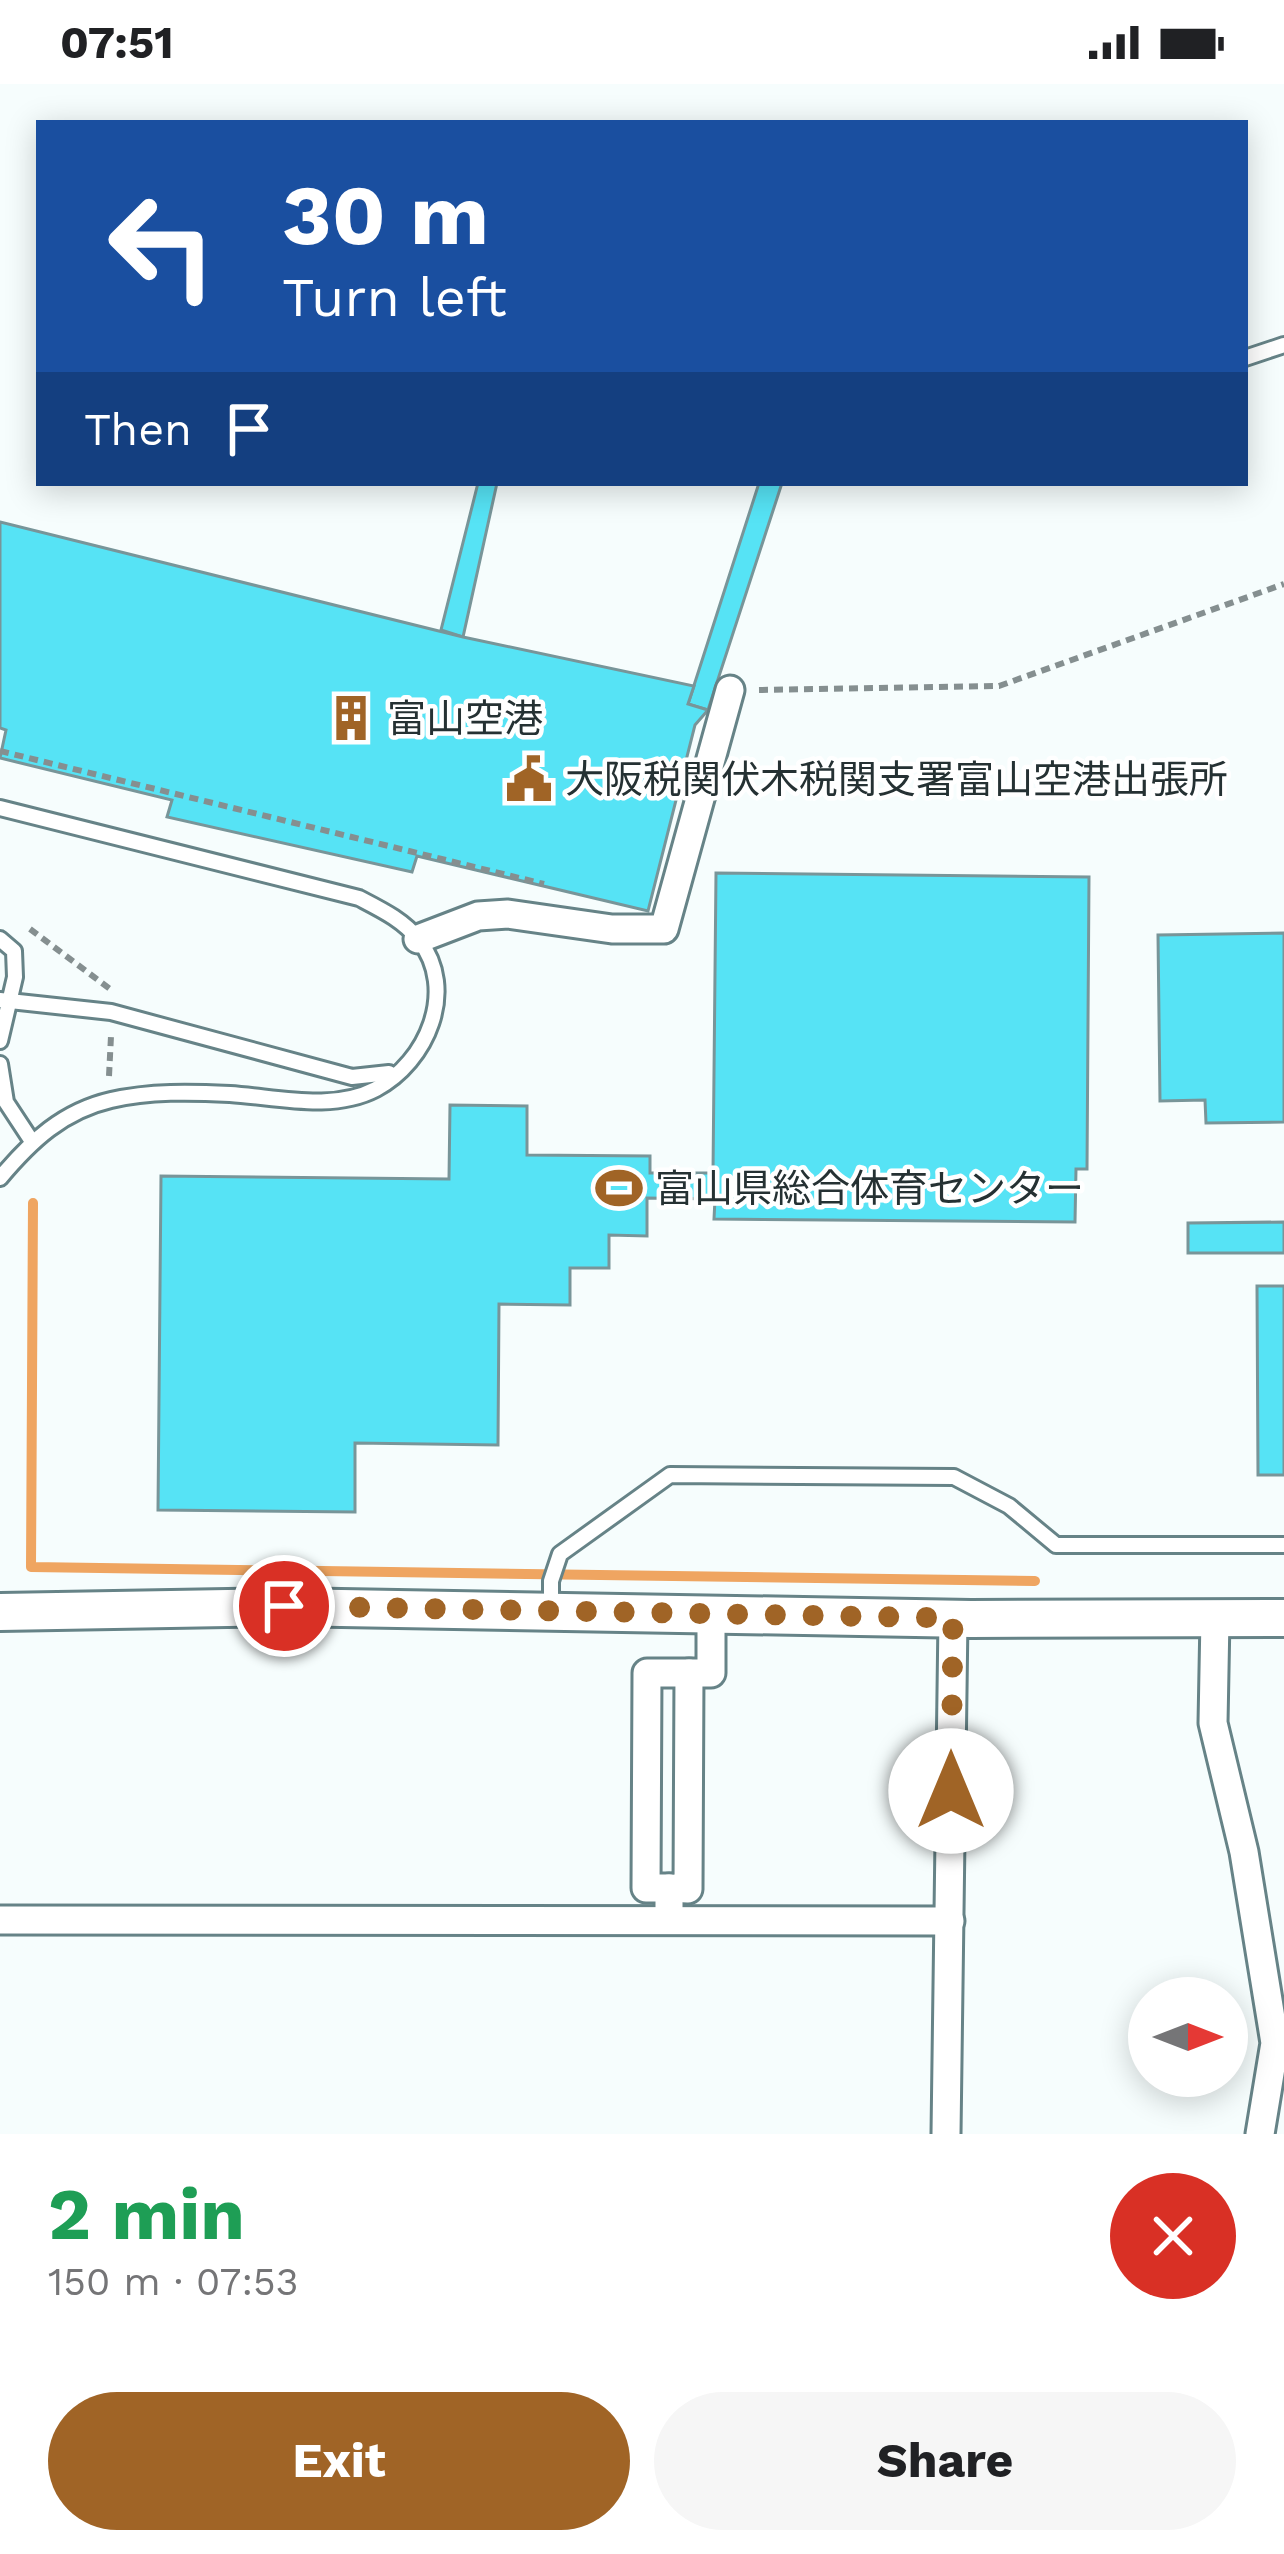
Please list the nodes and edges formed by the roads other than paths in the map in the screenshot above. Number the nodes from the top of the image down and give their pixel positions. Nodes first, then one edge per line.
1 (1284, 345) edge
2 (1248, 357) edge
3 (730, 690) road end
4 (0, 808) edge
5 (0, 939) edge
6 (418, 939) junction
7 (4, 1001) edge
8 (0, 1041) edge
9 (414, 1058) junction
10 (0, 1064) edge
11 (31, 1140) junction
12 (0, 1178) edge
13 (1284, 1545) edge
14 (551, 1597) junction
15 (0, 1612) edge
16 (711, 1614) junction
17 (953, 1618) junction
18 (1215, 1618) junction
19 (1284, 1618) edge
20 (689, 1673) junction
21 (669, 1888) junction
22 (669, 1919) junction
23 (0, 1920) edge
24 (950, 1921) junction
25 (946, 2134) edge
26 (1260, 2134) edge

1 - 2 lane
3 - 6 street
4 - 6 lane
5 - 7 lane
6 - 9 lane
7 - 8 lane
7 - 9 lane
9 - 11 lane
10 - 11 lane
11 - 12 lane
13 - 14 lane
14 - 15 street
14 - 16 street
16 - 17 street
16 - 20 street
17 - 18 street
17 - 24 street
18 - 19 street
18 - 26 street
20 - 21 street
20 - 21 street
21 - 22 street
22 - 23 street
22 - 24 street
24 - 25 street

